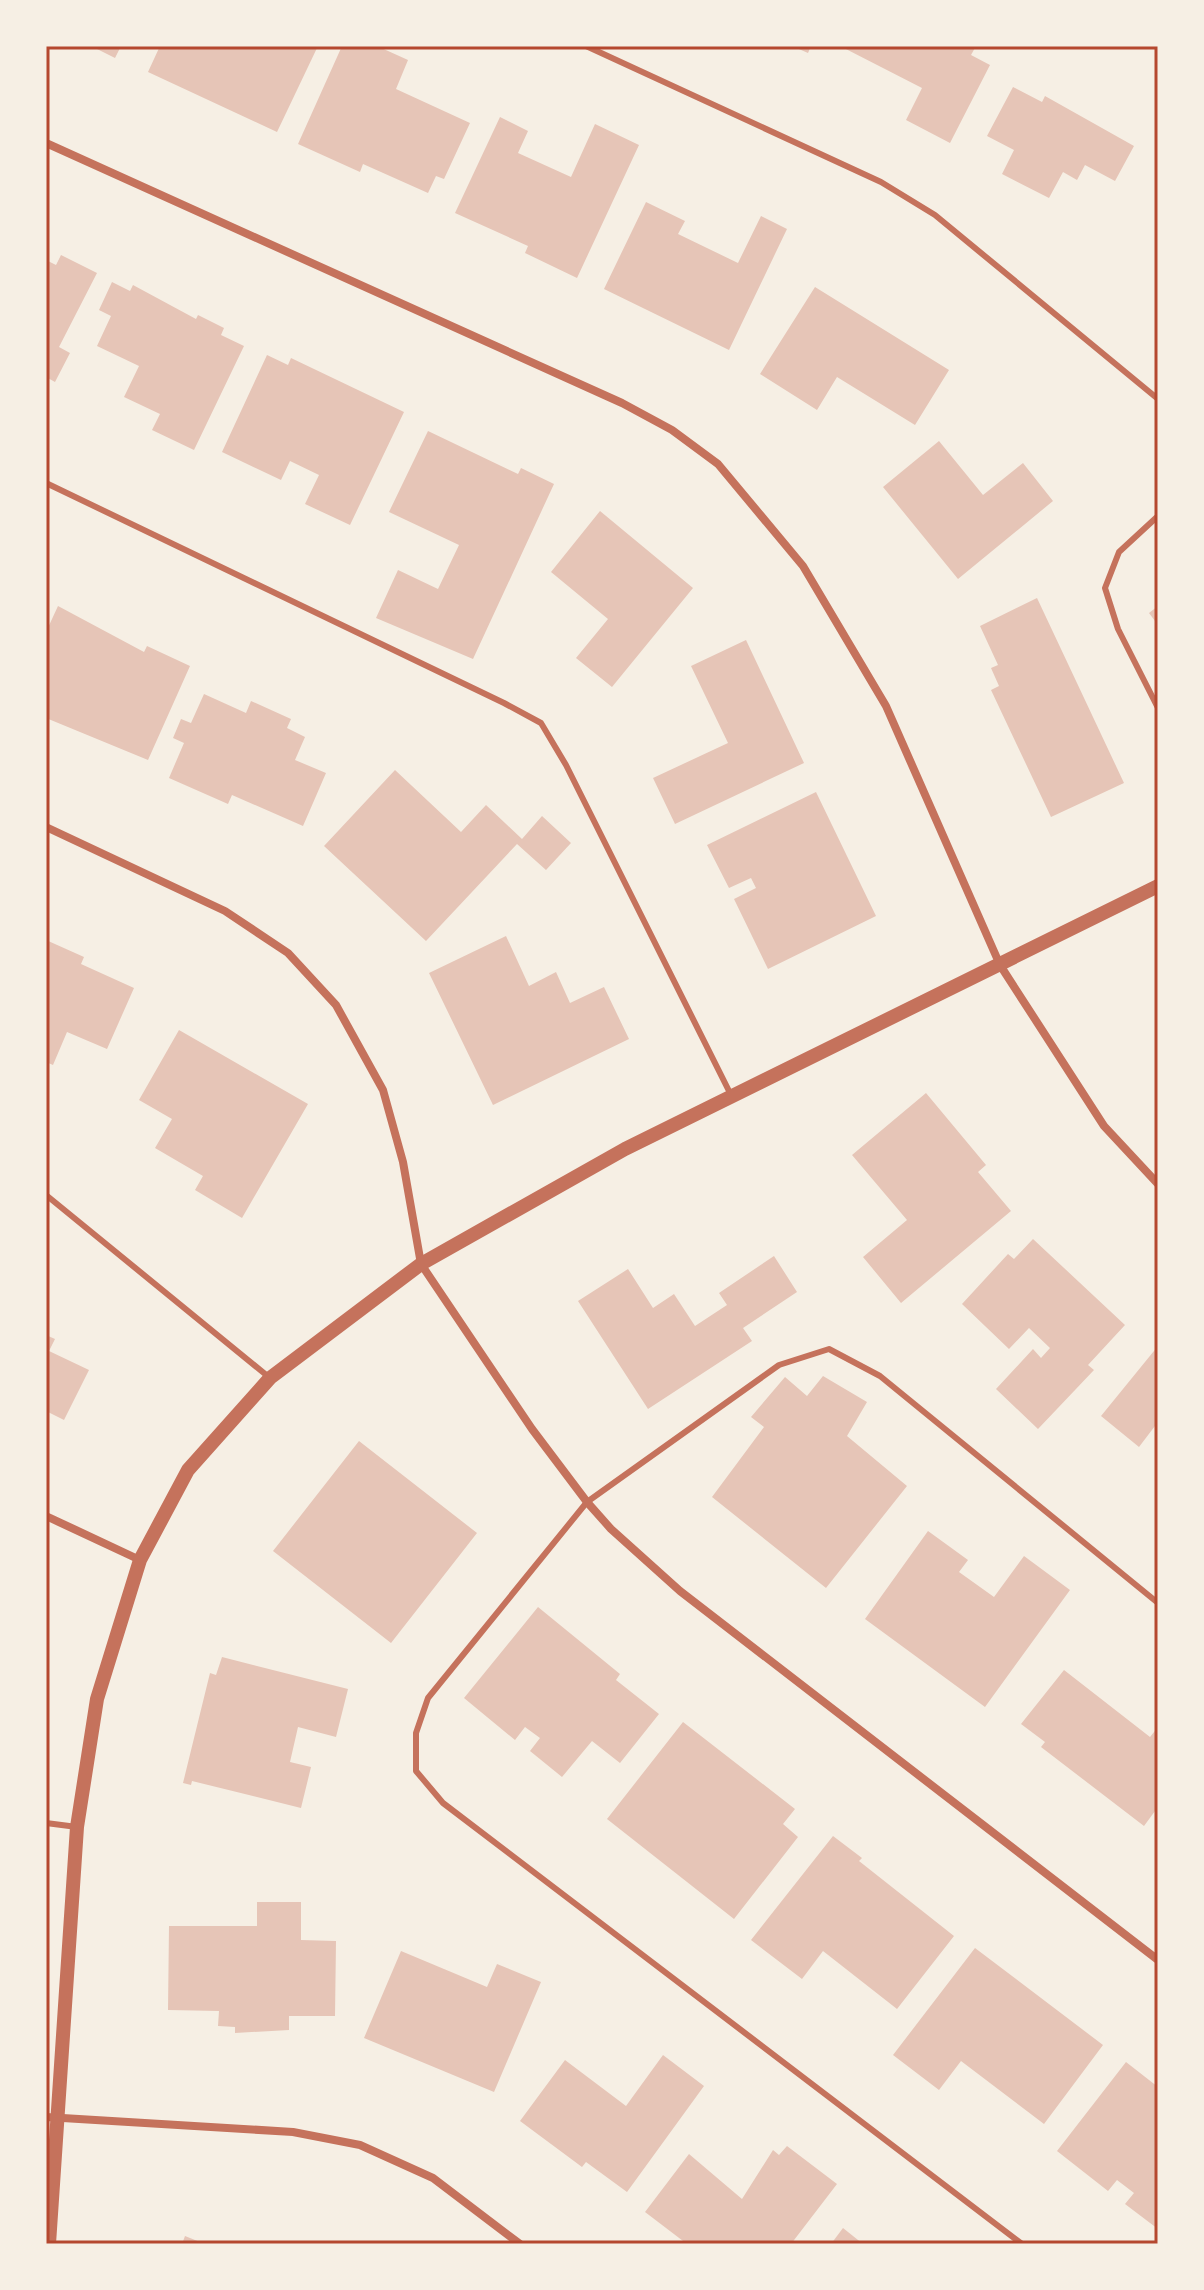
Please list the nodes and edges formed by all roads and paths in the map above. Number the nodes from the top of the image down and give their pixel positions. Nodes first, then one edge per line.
1 (586, 46) edge
2 (46, 143) edge
3 (1158, 399) edge
4 (46, 483) edge
5 (1158, 516) edge
6 (1158, 708) edge
7 (46, 827) edge
8 (1158, 886) edge
9 (1000, 965) junction
10 (731, 1096) junction
11 (1158, 1184) edge
12 (46, 1195) edge
13 (421, 1264) junction
14 (270, 1378) junction
15 (587, 1502) junction
16 (46, 1516) edge
17 (140, 1560) junction
18 (1158, 1603) edge
19 (46, 1823) edge
20 (77, 1827) junction
21 (1158, 1960) edge
22 (52, 2118) edge
23 (49, 2244) edge
24 (520, 2244) edge
25 (1022, 2244) edge

1 - 3 lane
2 - 9 street
4 - 10 lane
5 - 6 lane
7 - 13 street
8 - 9 street
9 - 10 street
9 - 11 street
10 - 13 street
12 - 14 lane
13 - 14 street
13 - 15 street
14 - 17 street
15 - 18 lane
15 - 21 street
15 - 25 lane
16 - 17 street
17 - 20 street
19 - 20 lane
20 - 22 street
22 - 23 street
22 - 24 street

